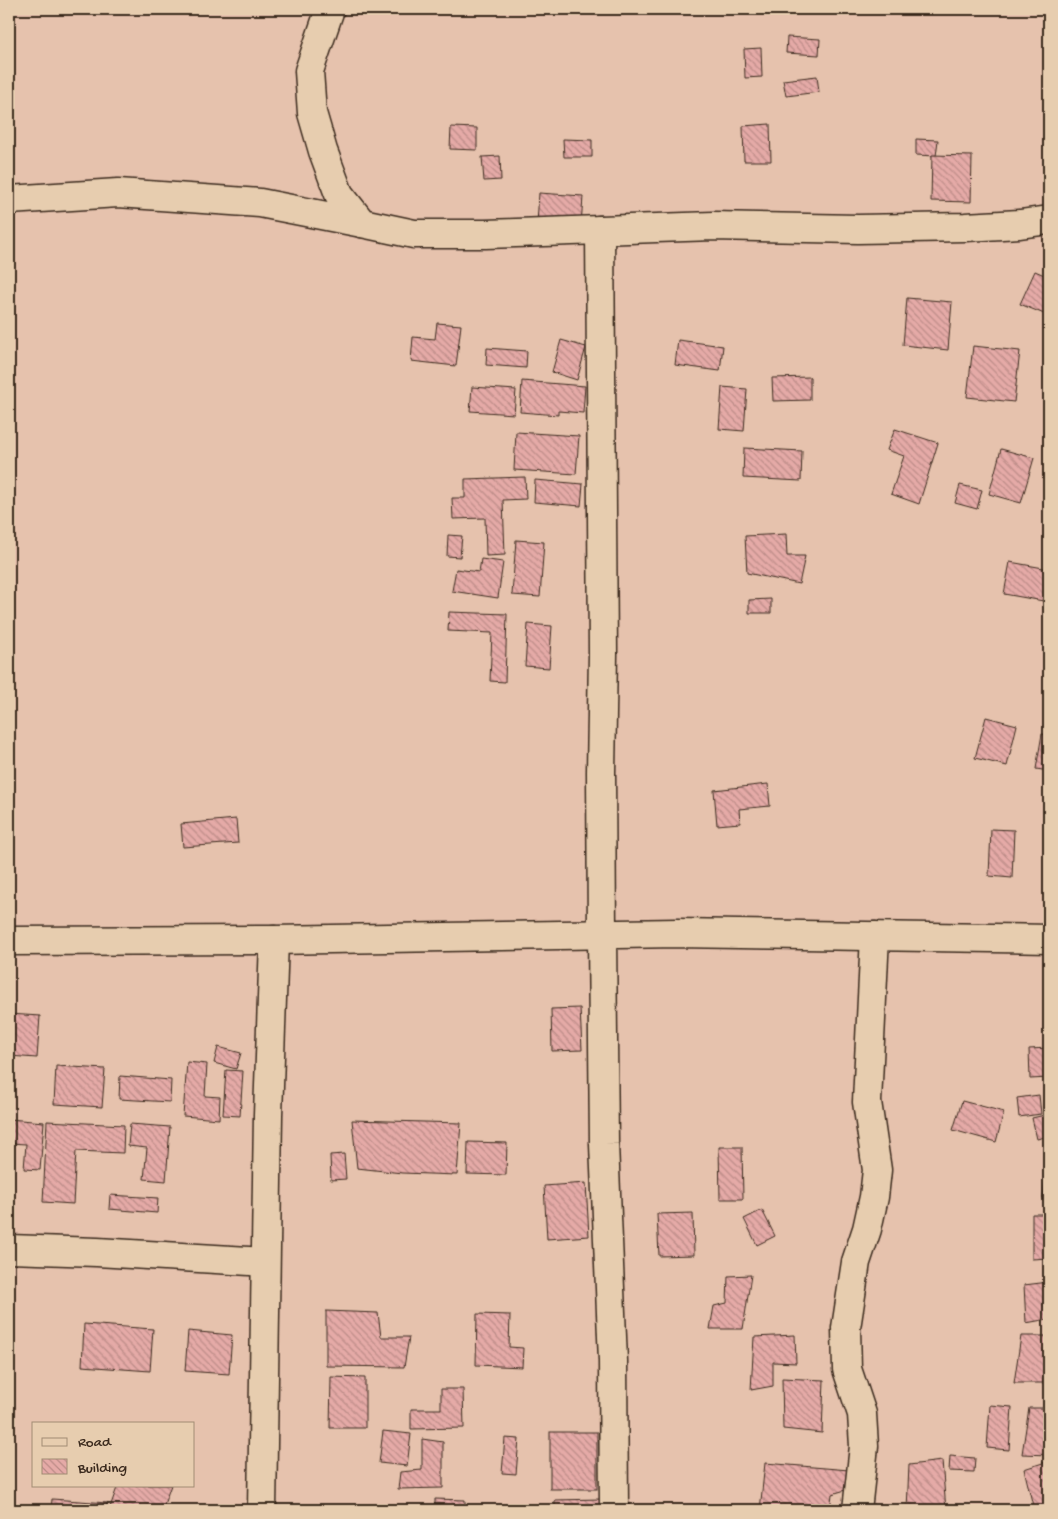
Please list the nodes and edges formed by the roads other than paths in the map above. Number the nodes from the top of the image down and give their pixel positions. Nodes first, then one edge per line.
1 (330, 9) edge
2 (9, 200) edge
3 (1049, 220) edge
4 (362, 224) junction
5 (600, 230) junction
6 (602, 934) junction
7 (875, 936) junction
8 (1049, 939) edge
9 (274, 940) junction
10 (9, 941) edge
11 (9, 1249) edge
12 (265, 1262) junction
13 (262, 1510) edge
14 (614, 1510) edge
15 (857, 1510) edge

1 - 4 street
2 - 4 street
3 - 5 street
4 - 5 street
5 - 6 street
6 - 7 street
6 - 9 street
6 - 14 street
7 - 8 street
7 - 15 street
9 - 10 street
9 - 12 street
11 - 12 street
12 - 13 street

